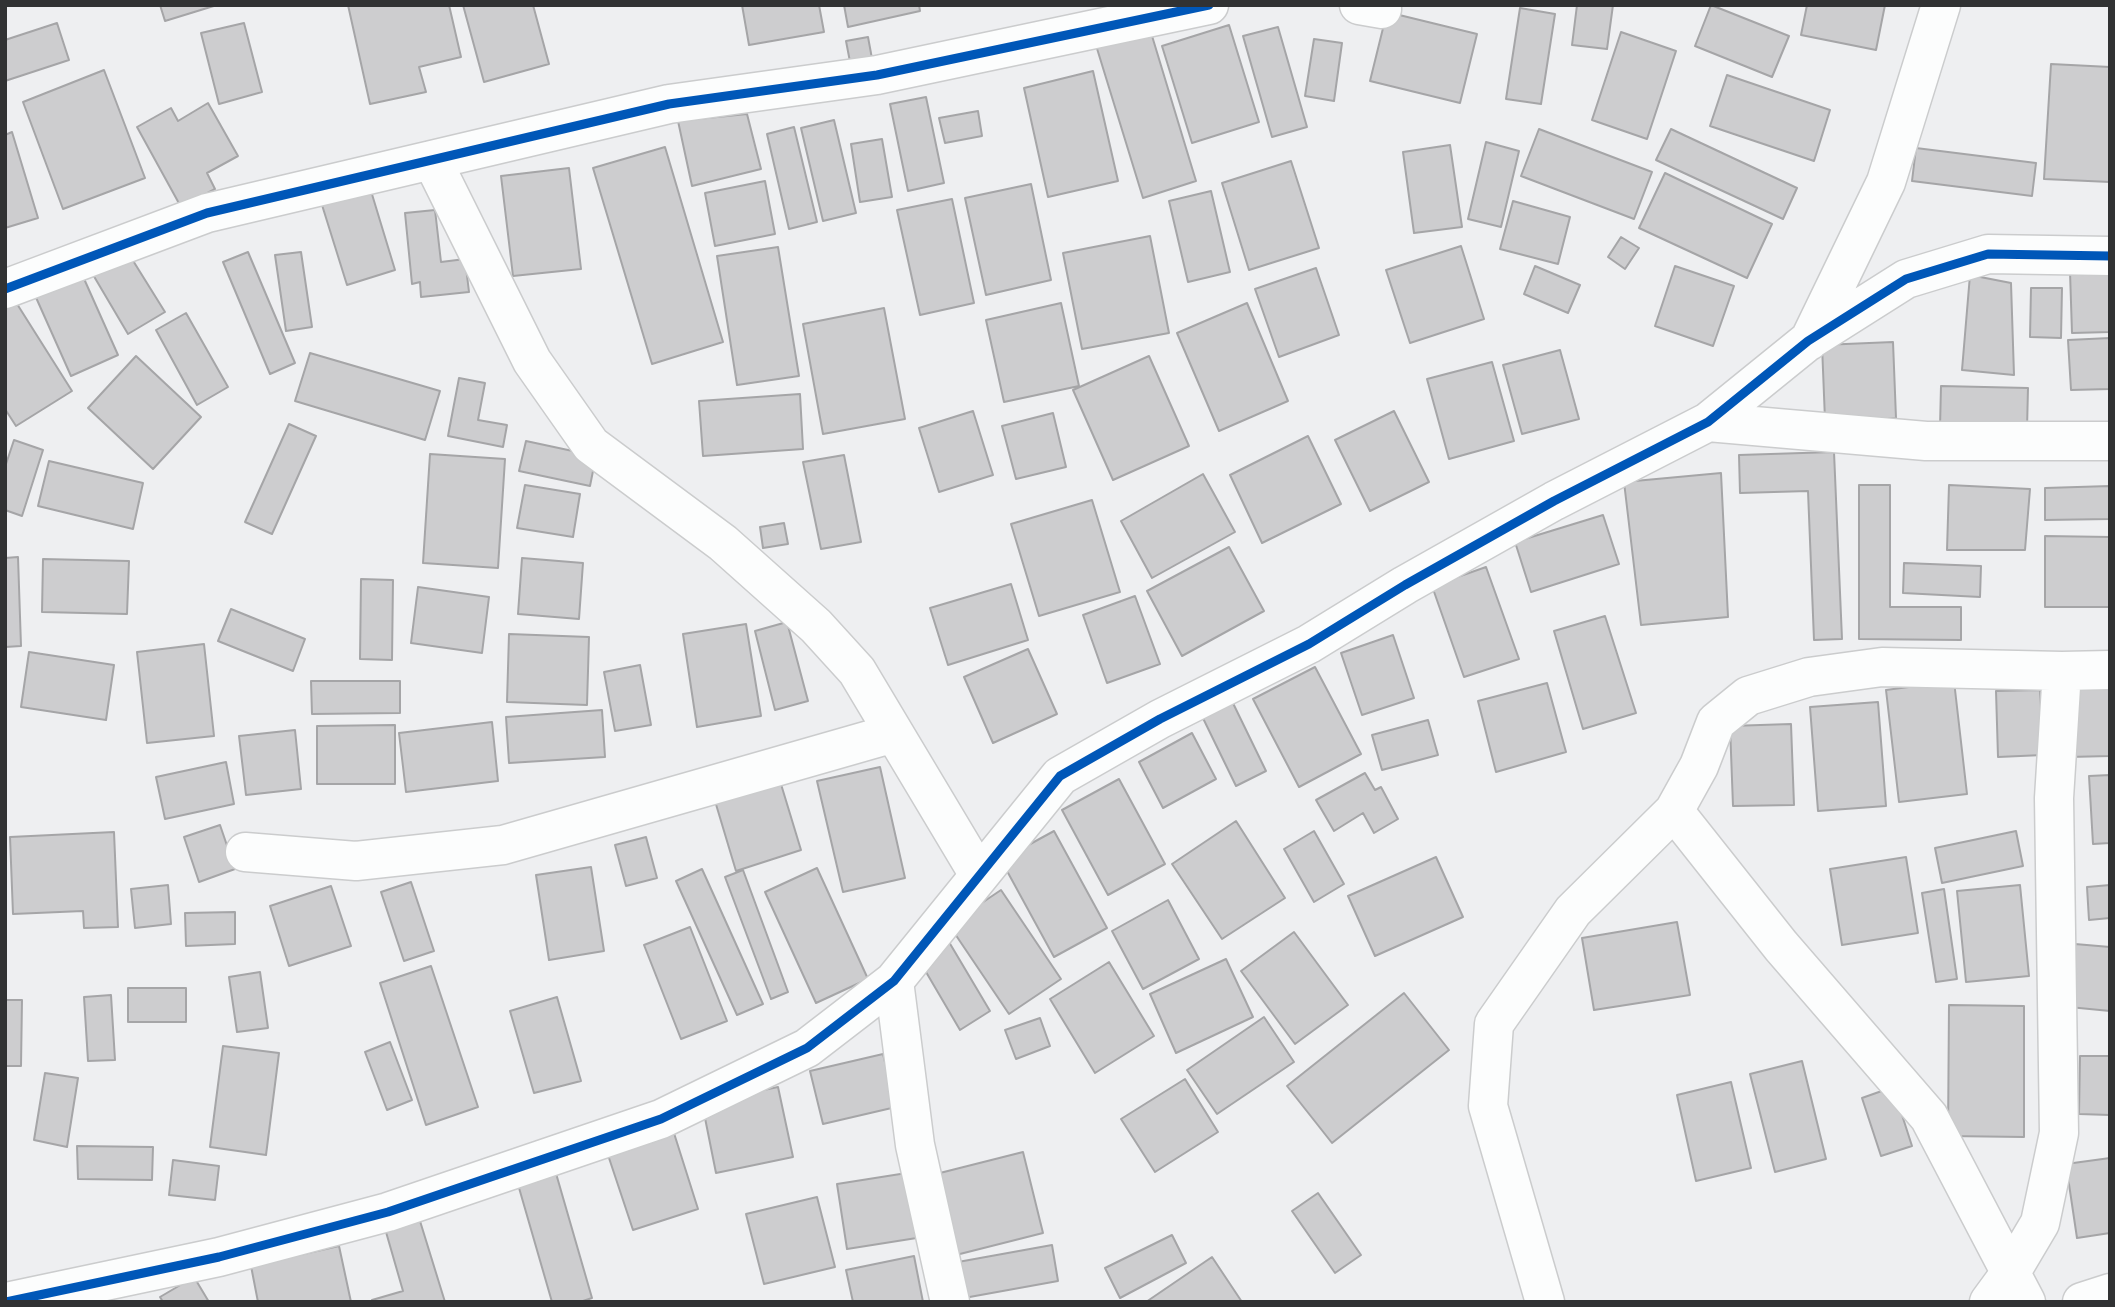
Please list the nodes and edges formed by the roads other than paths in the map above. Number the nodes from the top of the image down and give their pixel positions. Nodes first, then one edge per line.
1 (1209, 5) edge
2 (1941, 5) edge
3 (432, 160) junction
4 (2110, 256) edge
5 (5, 289) edge
6 (1808, 341) junction
7 (1708, 422) junction
8 (2110, 442) edge
9 (2110, 670) edge
10 (2062, 671) junction
11 (894, 733) junction
12 (1674, 811) junction
13 (245, 852) dead end
14 (979, 875) junction
15 (894, 981) junction
16 (2018, 1287) edge
17 (2110, 1293) edge
18 (6, 1302) edge
19 (950, 1302) edge
20 (1545, 1302) edge
21 (1989, 1302) edge
22 (2082, 1302) edge

1 - 3 street
2 - 6 street
3 - 5 street
3 - 11 street
4 - 6 street
6 - 7 street
7 - 8 street
7 - 14 street
9 - 10 street
10 - 12 street
10 - 16 street
11 - 13 street
11 - 14 street
12 - 16 street
12 - 20 street
14 - 15 street
15 - 18 street
15 - 19 street
16 - 21 street
17 - 22 street

